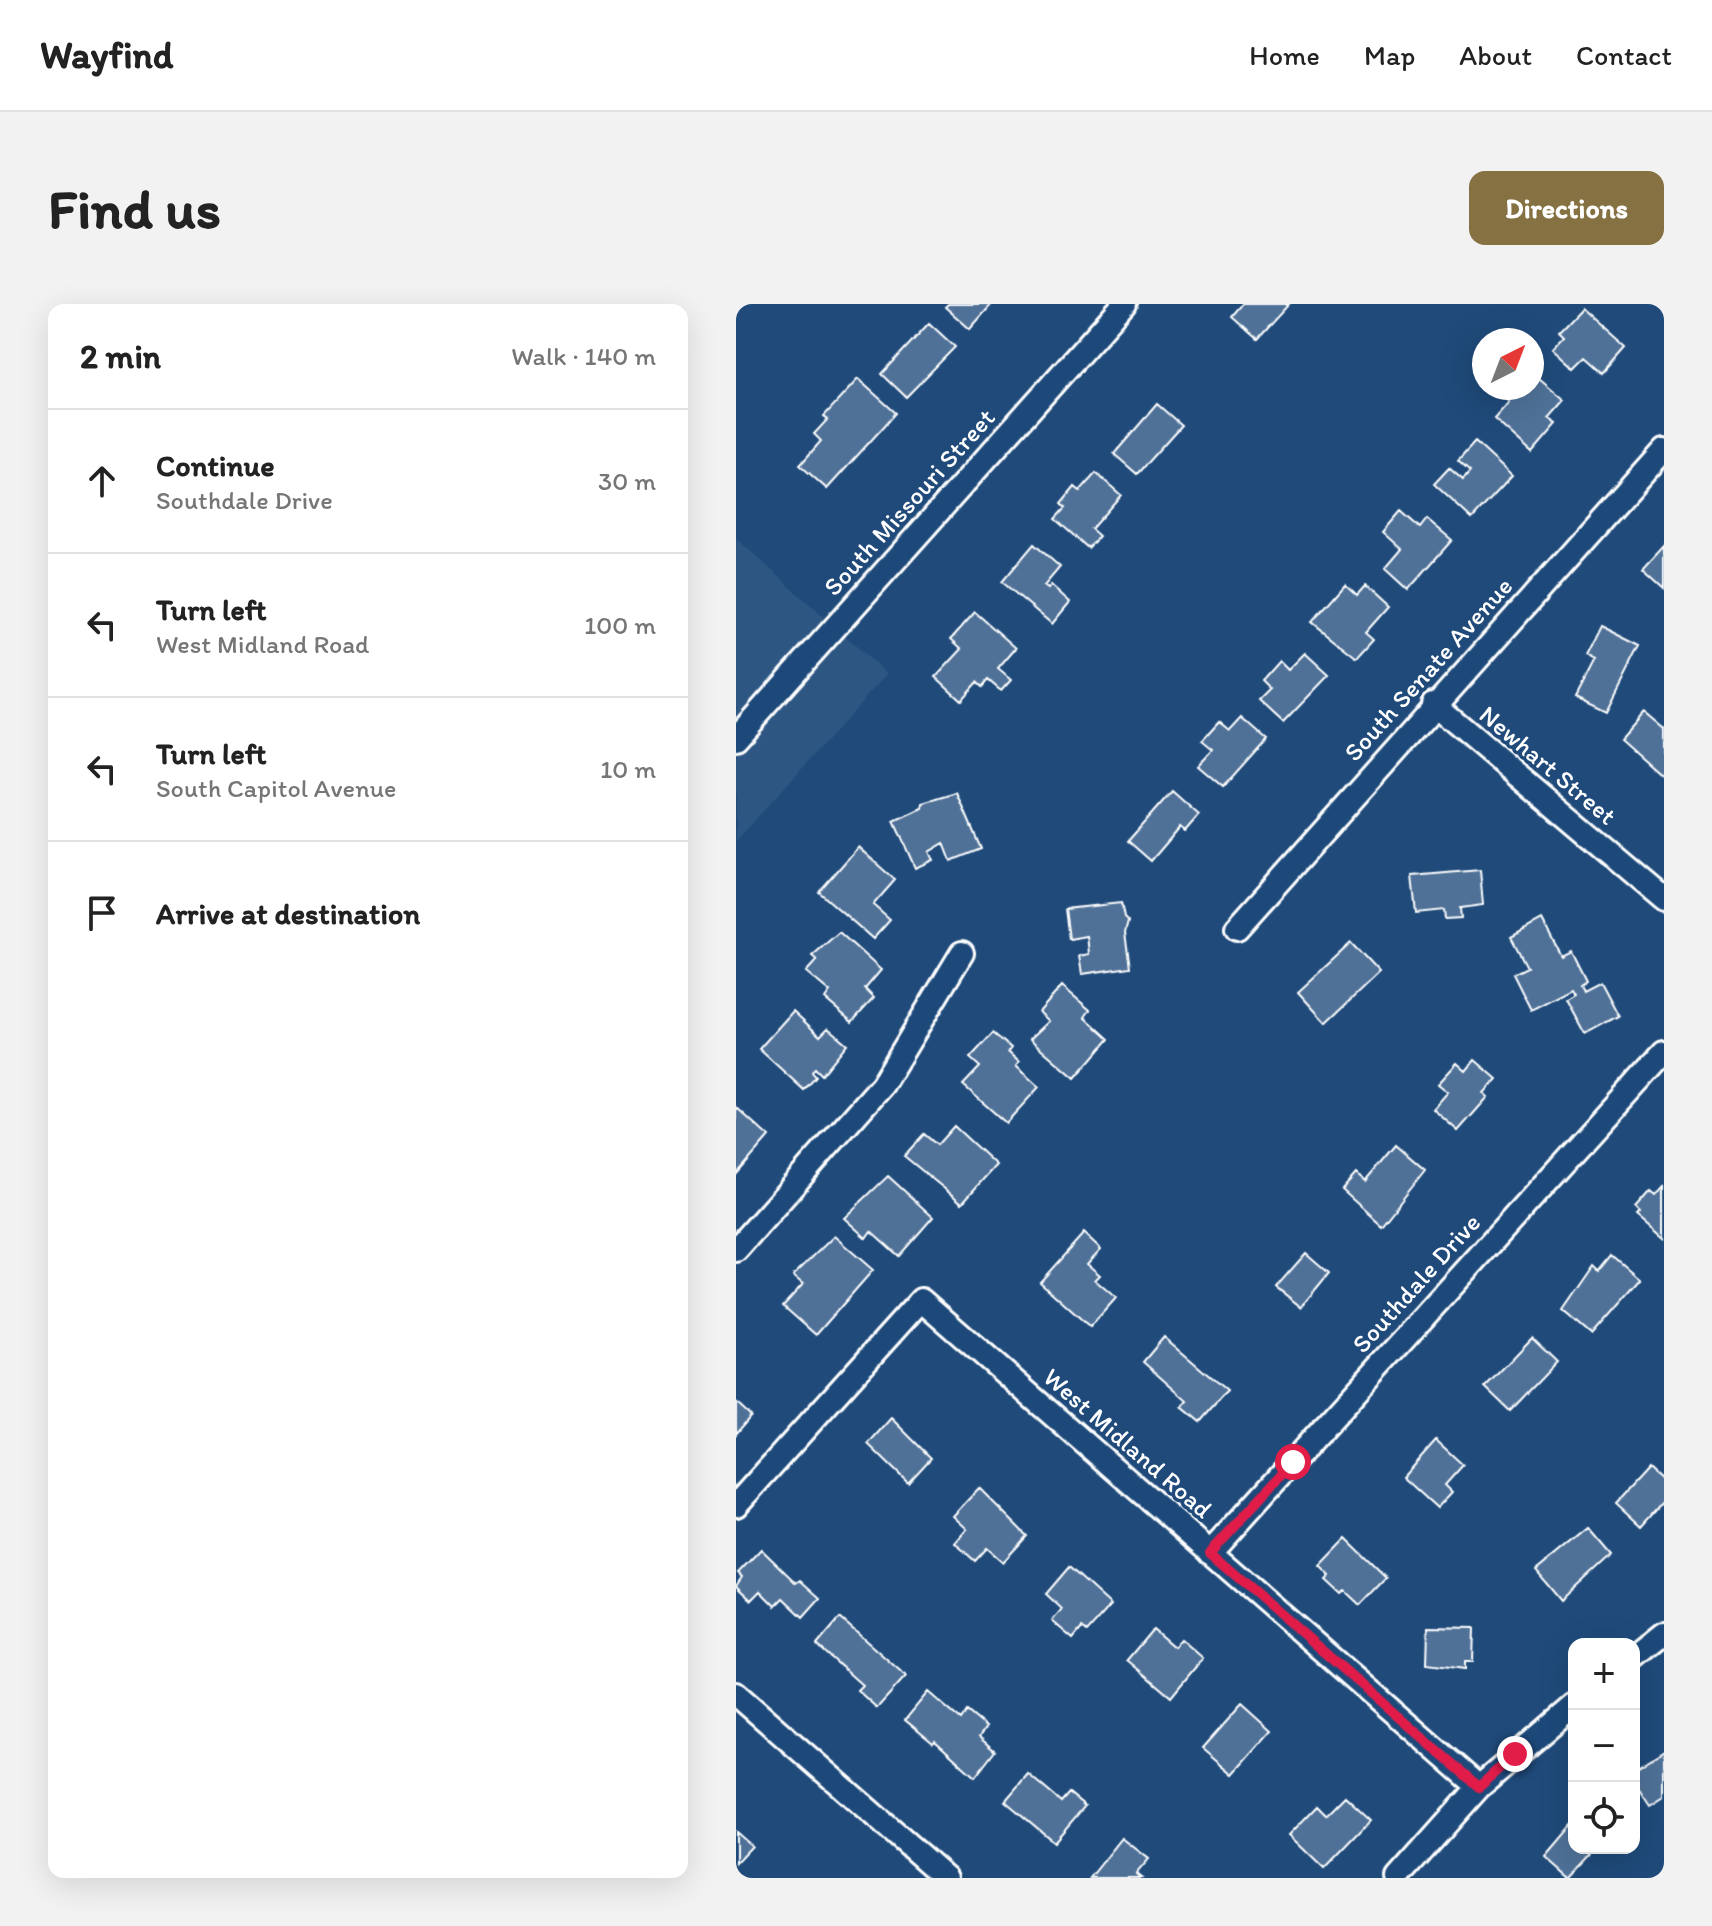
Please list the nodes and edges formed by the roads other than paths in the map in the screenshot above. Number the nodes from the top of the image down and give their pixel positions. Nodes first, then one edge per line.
1 (1124, 304) edge
2 (1664, 450) edge
3 (1433, 704) junction
4 (736, 738) edge
5 (1664, 899) edge
6 (1237, 928) dead end
7 (962, 953) dead end
8 (1664, 1052) edge
9 (736, 1250) edge
10 (736, 1505) edge
11 (1210, 1553) junction
12 (1664, 1634) edge
13 (1640, 1653) edge
14 (736, 1694) edge
15 (1569, 1710) edge
16 (1479, 1787) junction
17 (946, 1878) edge
18 (1398, 1878) edge

1 - 4 street, South Missouri Street
2 - 3 street, South Senate Avenue
3 - 5 street, Newhart Street
3 - 6 street, South Senate Avenue
7 - 9 street
8 - 11 street, Southdale Drive
10 - 11 street, West Midland Road
11 - 16 street, West Midland Road
12 - 13 street
14 - 17 street
15 - 16 street
16 - 18 street

